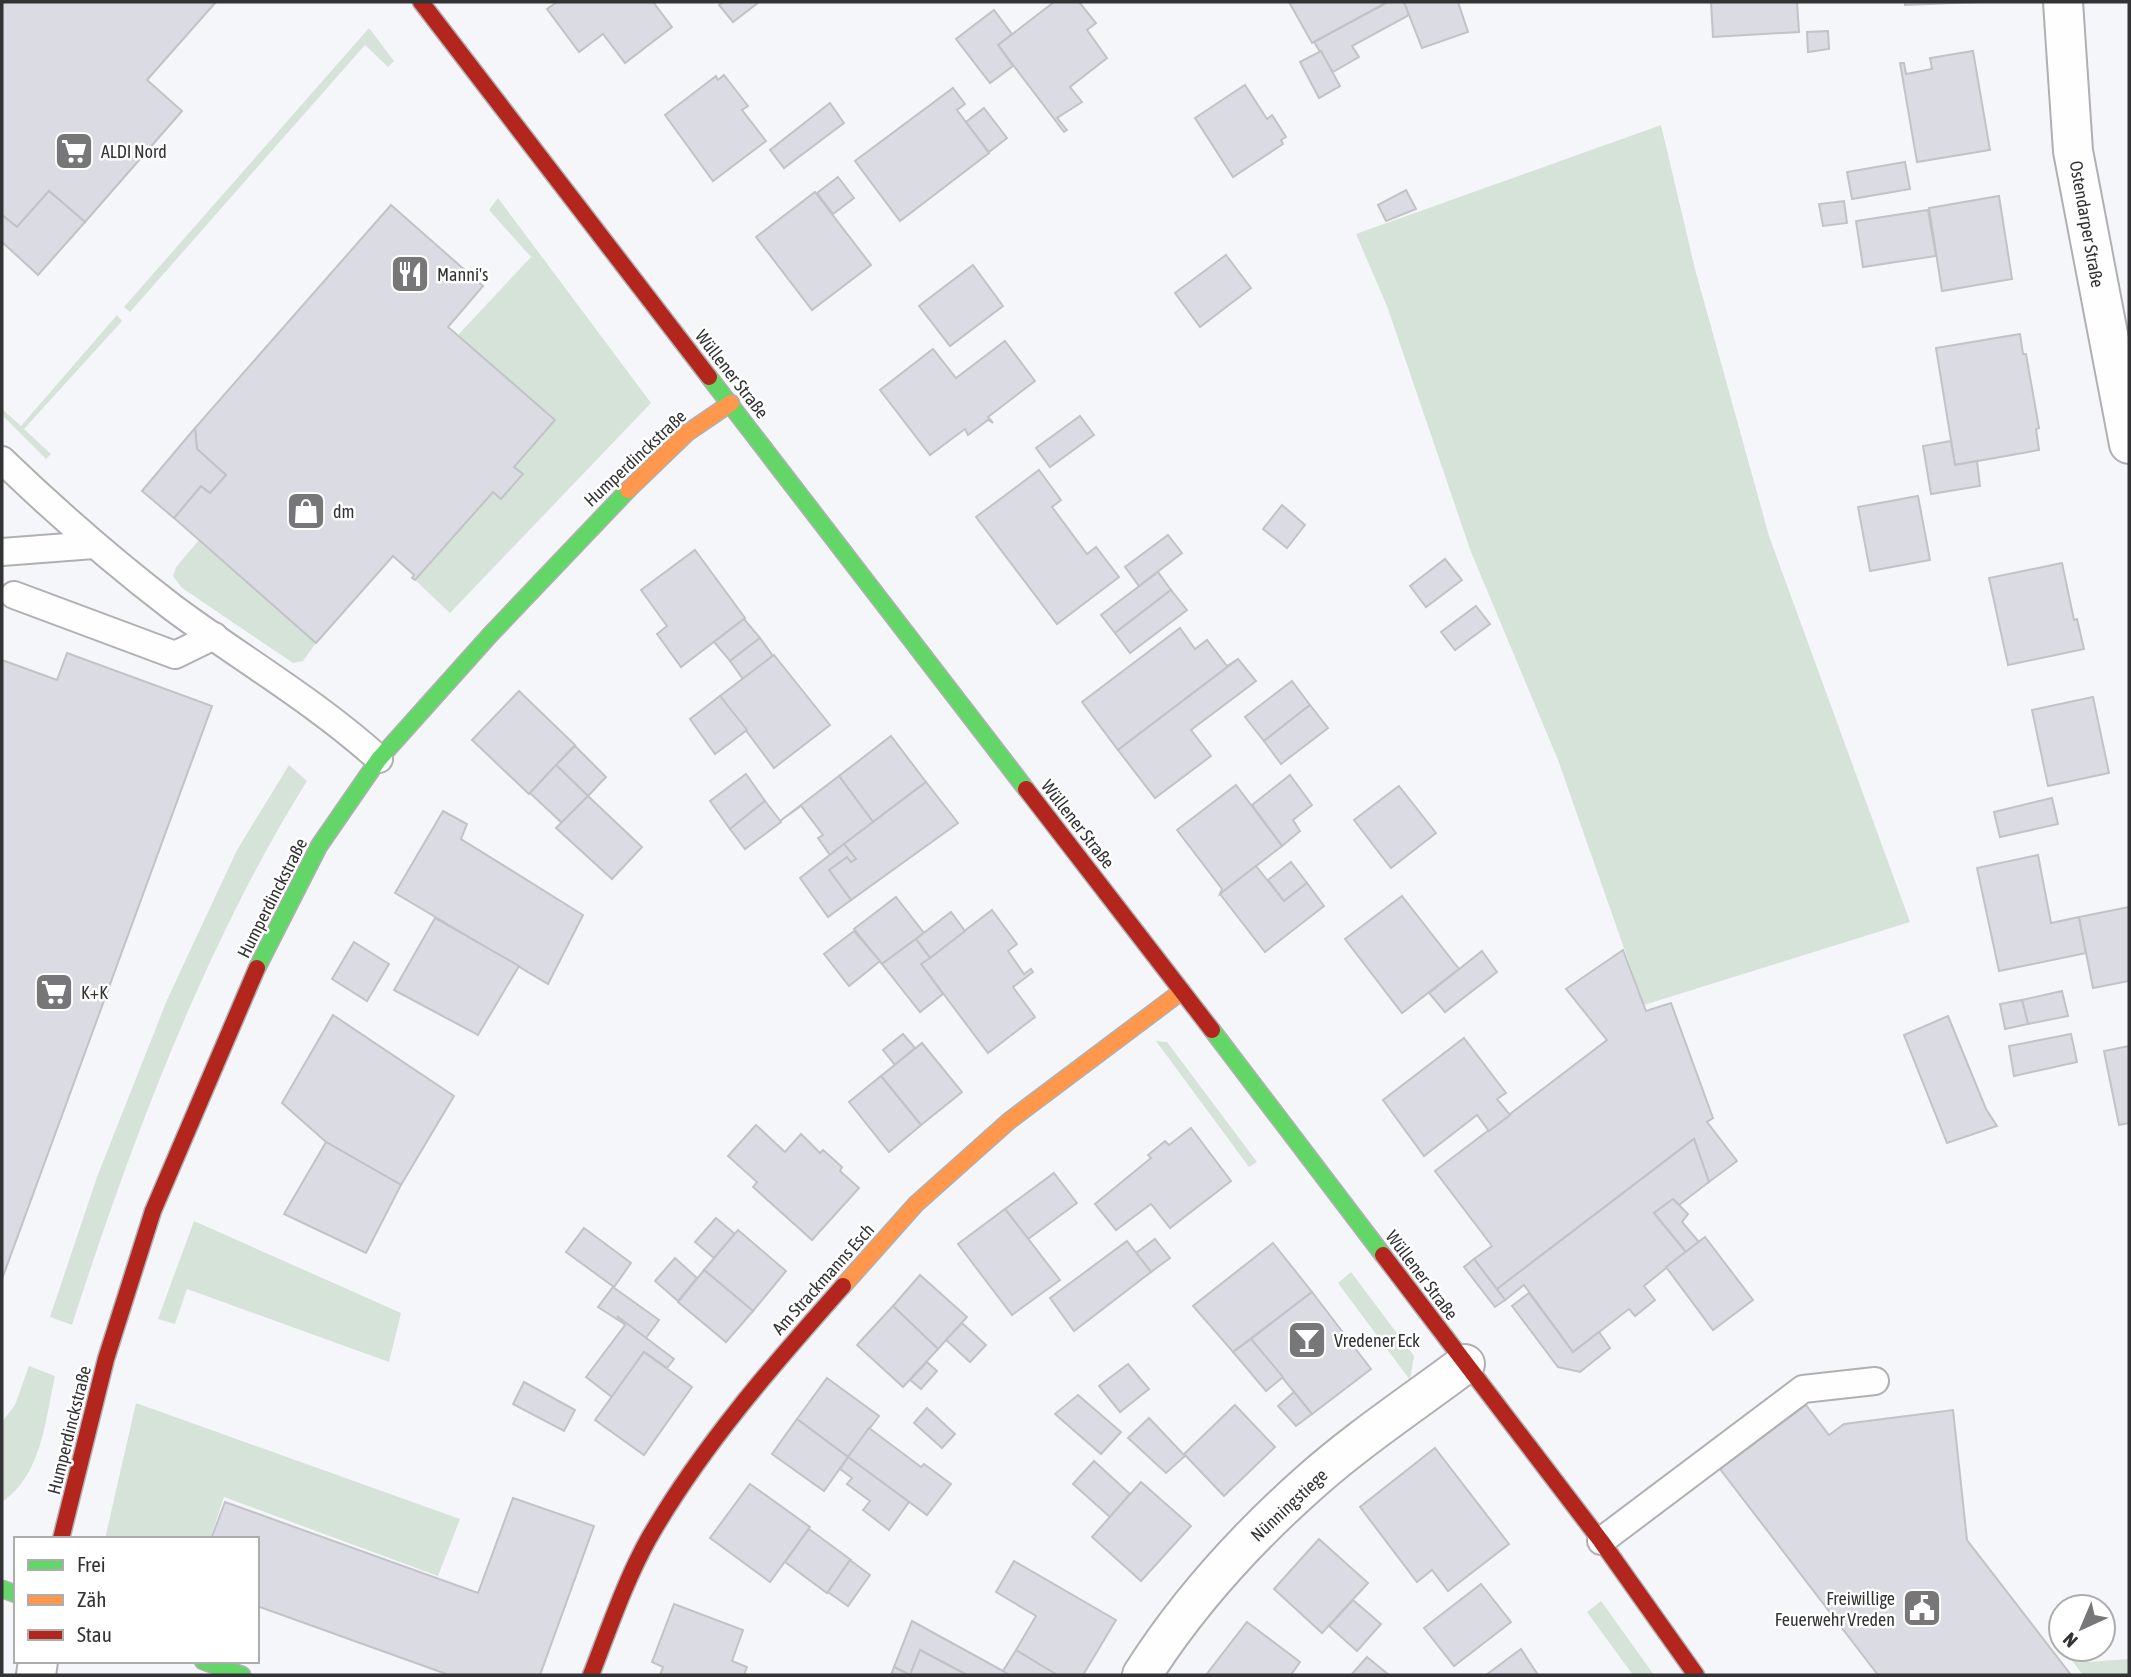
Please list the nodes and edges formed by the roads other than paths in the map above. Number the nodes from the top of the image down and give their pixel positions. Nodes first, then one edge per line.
1 (421, 2) edge
2 (2063, 2) edge
3 (731, 403) junction
4 (2129, 444) edge
5 (2, 460) edge
6 (94, 545) junction
7 (2, 552) edge
8 (14, 595) dead end
9 (214, 636) junction
10 (379, 759) junction
11 (1182, 991) junction
12 (1465, 1364) junction
13 (1875, 1381) dead end
14 (62, 1537) edge
15 (1601, 1542) junction
16 (209, 1663) edge
17 (242, 1675) edge
18 (591, 1675) edge
19 (1142, 1675) edge
20 (1696, 1675) edge

1 - 3 street, Wüllener Straße
2 - 4 street, Ostendarper Straße
3 - 10 street, Humperdinckstraße
3 - 11 street, Wüllener Straße
5 - 6 lane
6 - 7 lane
6 - 9 lane
8 - 9 lane
9 - 10 lane
10 - 14 street, Humperdinckstraße
11 - 12 street, Wüllener Straße
11 - 18 street, Am Strackmanns Esch
12 - 15 street, Wüllener Straße
12 - 19 street, Nünningstiege
13 - 15 lane
15 - 20 street, Wüllener Straße
16 - 17 street

